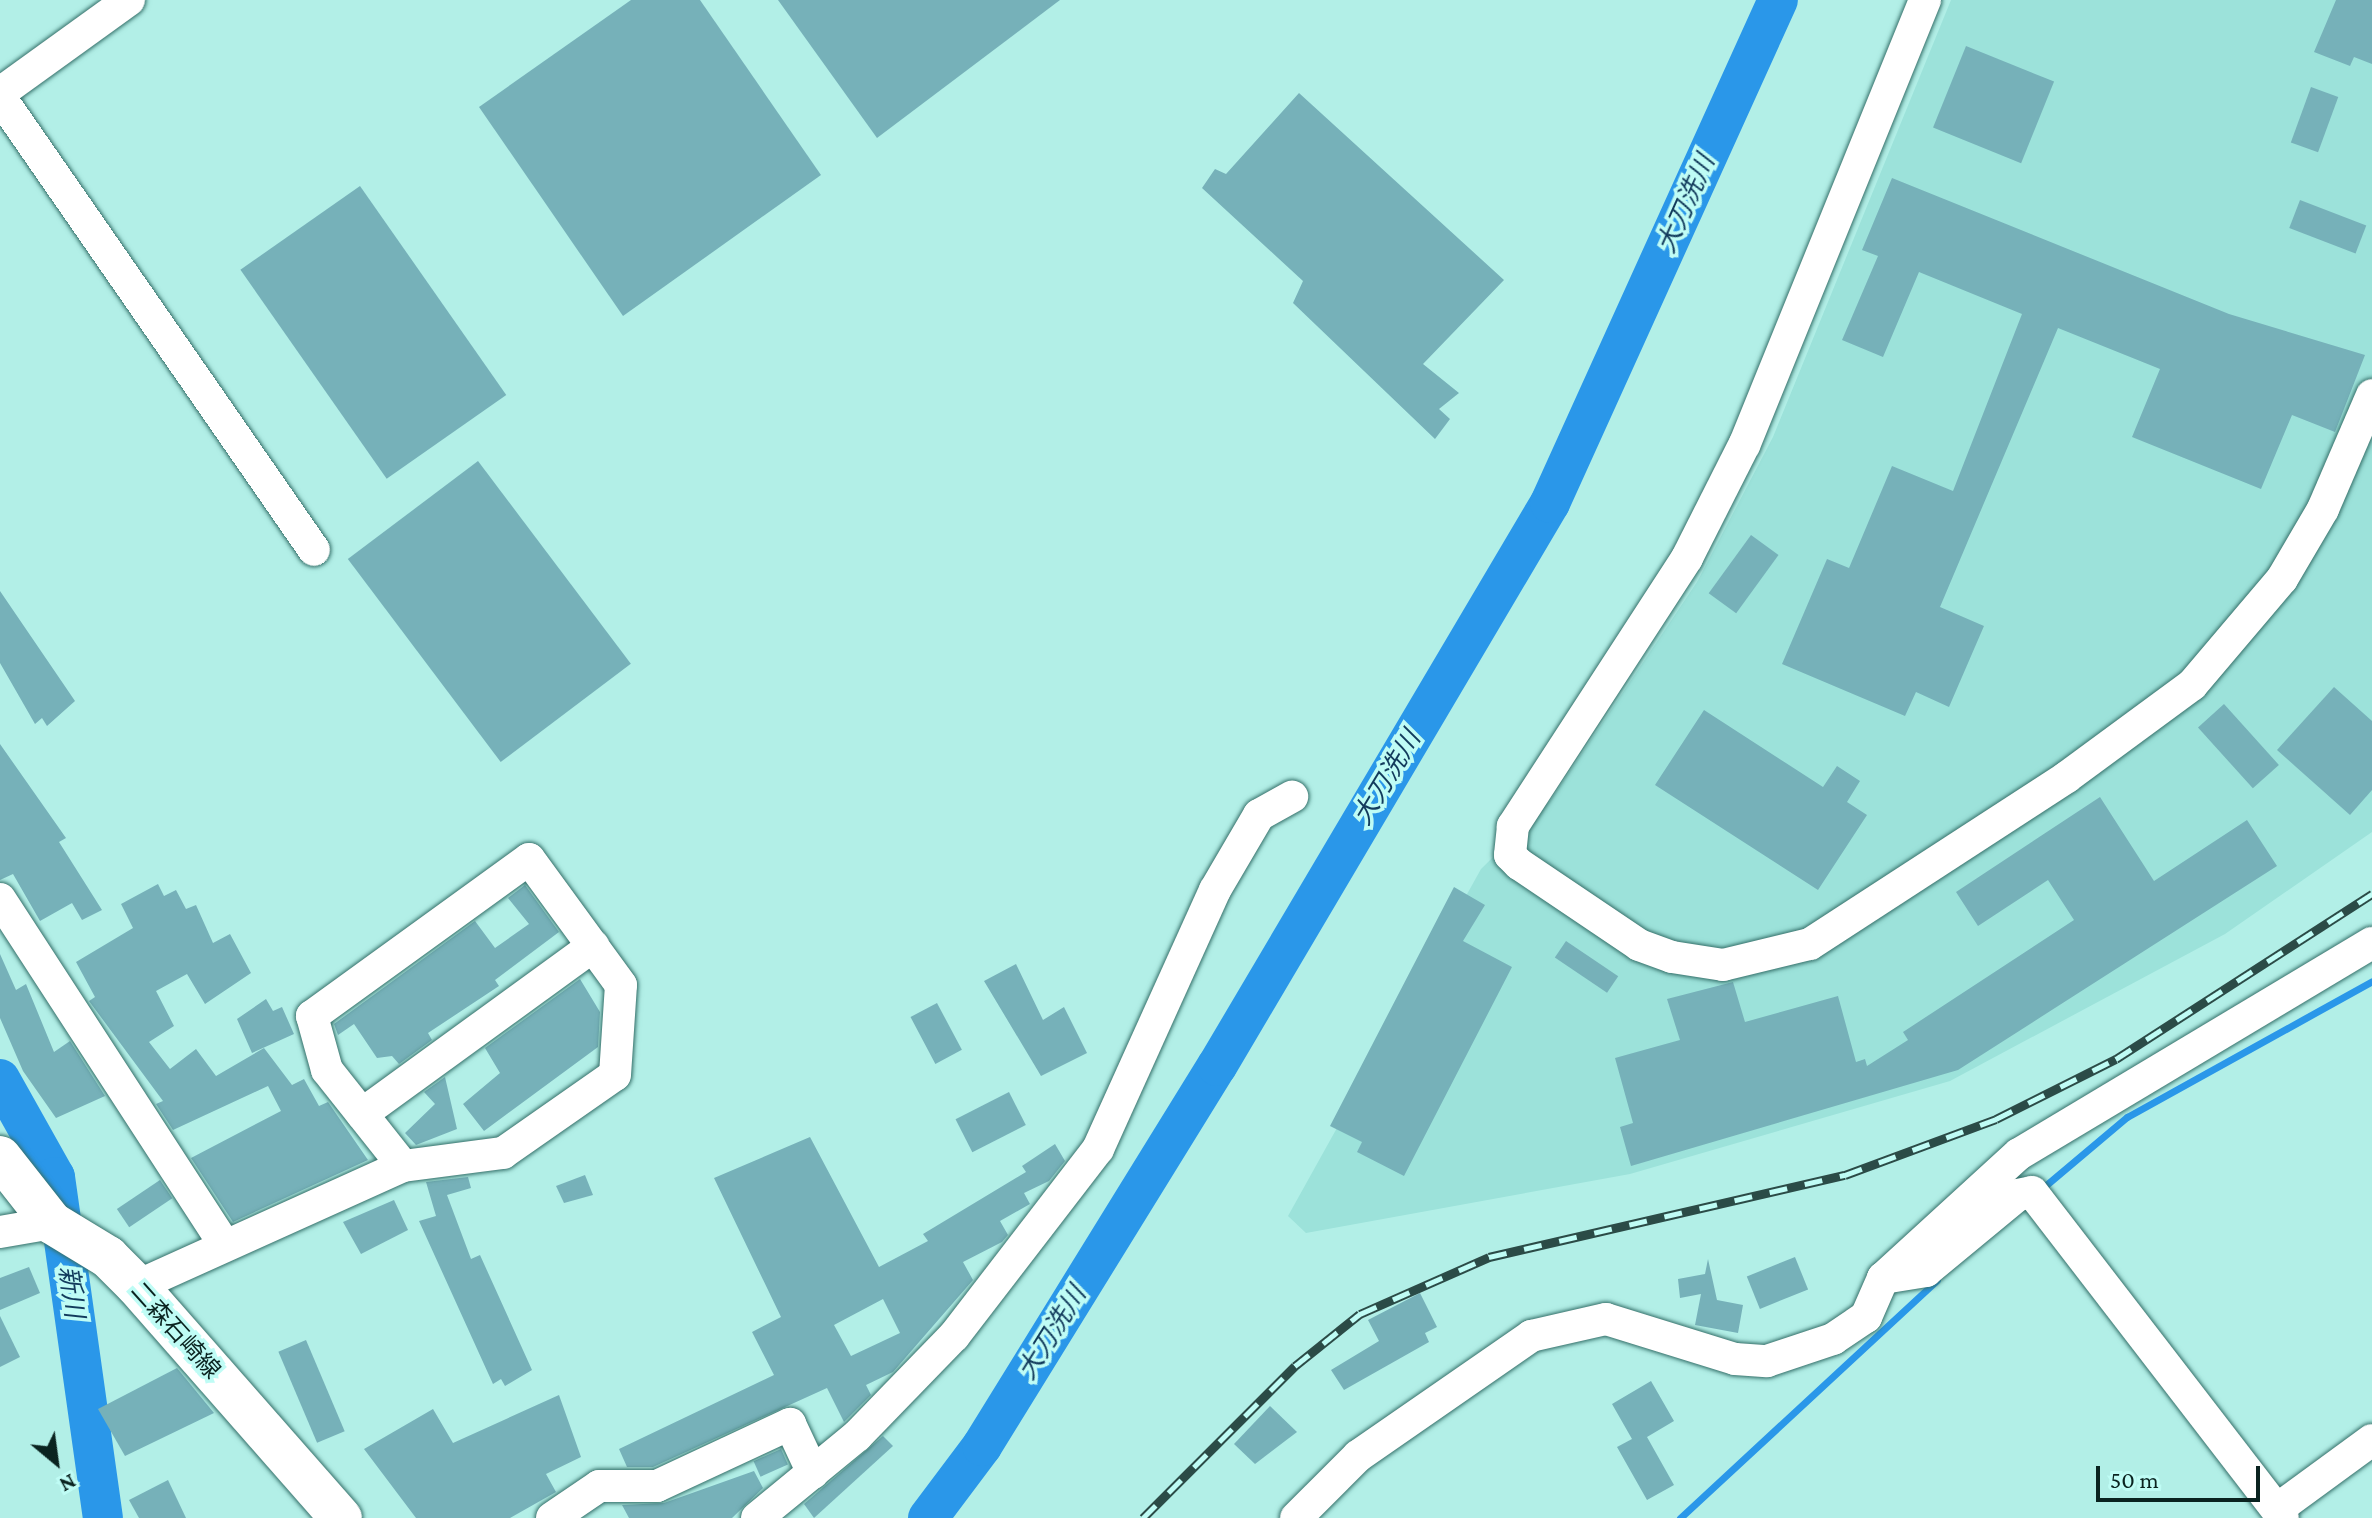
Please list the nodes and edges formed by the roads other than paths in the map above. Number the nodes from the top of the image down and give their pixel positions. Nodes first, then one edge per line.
1 (129, 0) edge
2 (1925, 0) edge
3 (0, 95) edge
4 (2372, 395) edge
5 (314, 550) dead end
6 (1292, 797) dead end
7 (0, 899) edge
8 (2372, 943) edge
9 (593, 946) junction
10 (362, 1114) junction
11 (0, 1157) edge
12 (403, 1166) junction
13 (52, 1223) junction
14 (0, 1232) edge
15 (225, 1245) junction
16 (1883, 1278) junction
17 (137, 1286) junction
18 (2372, 1440) edge
19 (813, 1473) junction
20 (2281, 1513) edge
21 (341, 1518) edge
22 (552, 1518) edge
23 (757, 1518) edge
24 (1296, 1518) edge

1 - 3 street
2 - 4 street
3 - 5 street
6 - 19 street
7 - 15 street
8 - 16 street
9 - 10 street
9 - 10 street
9 - 12 street
10 - 12 street
11 - 13 main road, 二森石崎線
12 - 15 street
13 - 14 street
13 - 17 main road, 二森石崎線
15 - 17 street
16 - 20 street
16 - 24 street
17 - 21 main road, 二森石崎線
18 - 20 street
19 - 22 street
19 - 23 street

